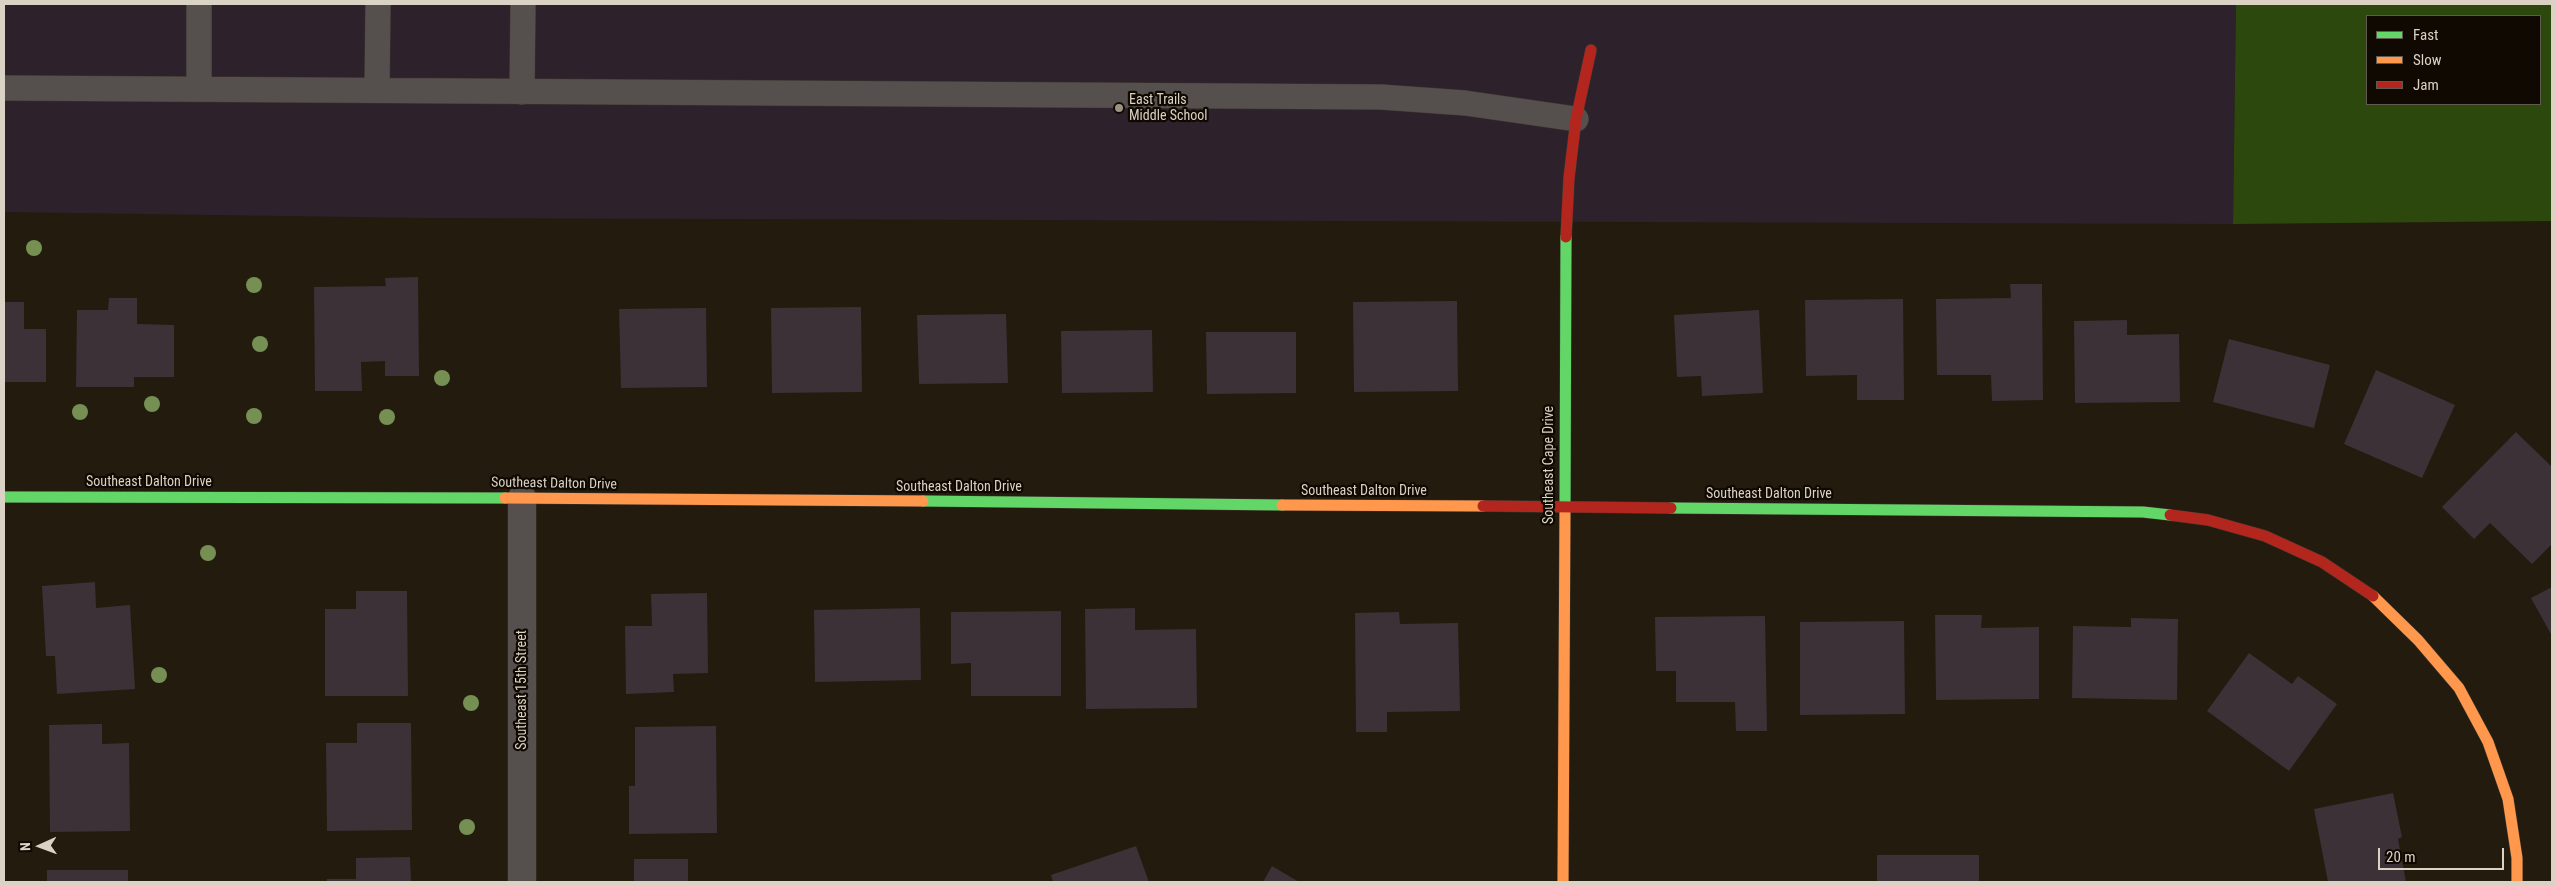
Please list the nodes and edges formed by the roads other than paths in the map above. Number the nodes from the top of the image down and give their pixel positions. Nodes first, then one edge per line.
1 (199, 4) edge
2 (378, 4) edge
3 (523, 4) edge
4 (1591, 50) dead end
5 (4, 88) edge
6 (199, 89) junction
7 (377, 90) junction
8 (522, 92) junction
9 (1576, 118) junction
10 (4, 497) edge
11 (522, 498) junction
12 (1564, 507) junction
13 (522, 882) edge
14 (1563, 882) edge
15 (2517, 882) edge

1 - 6 lane
2 - 7 lane
3 - 8 lane
4 - 9 street, Southeast Cape Drive
5 - 6 lane
6 - 7 lane
7 - 8 lane
8 - 9 lane
9 - 12 street, Southeast Cape Drive
10 - 11 street, Southeast Dalton Drive
11 - 12 street, Southeast Dalton Drive
11 - 13 street, Southeast 15th Street
12 - 14 street, Southeast Cape Drive
12 - 15 street, Southeast Dalton Drive

